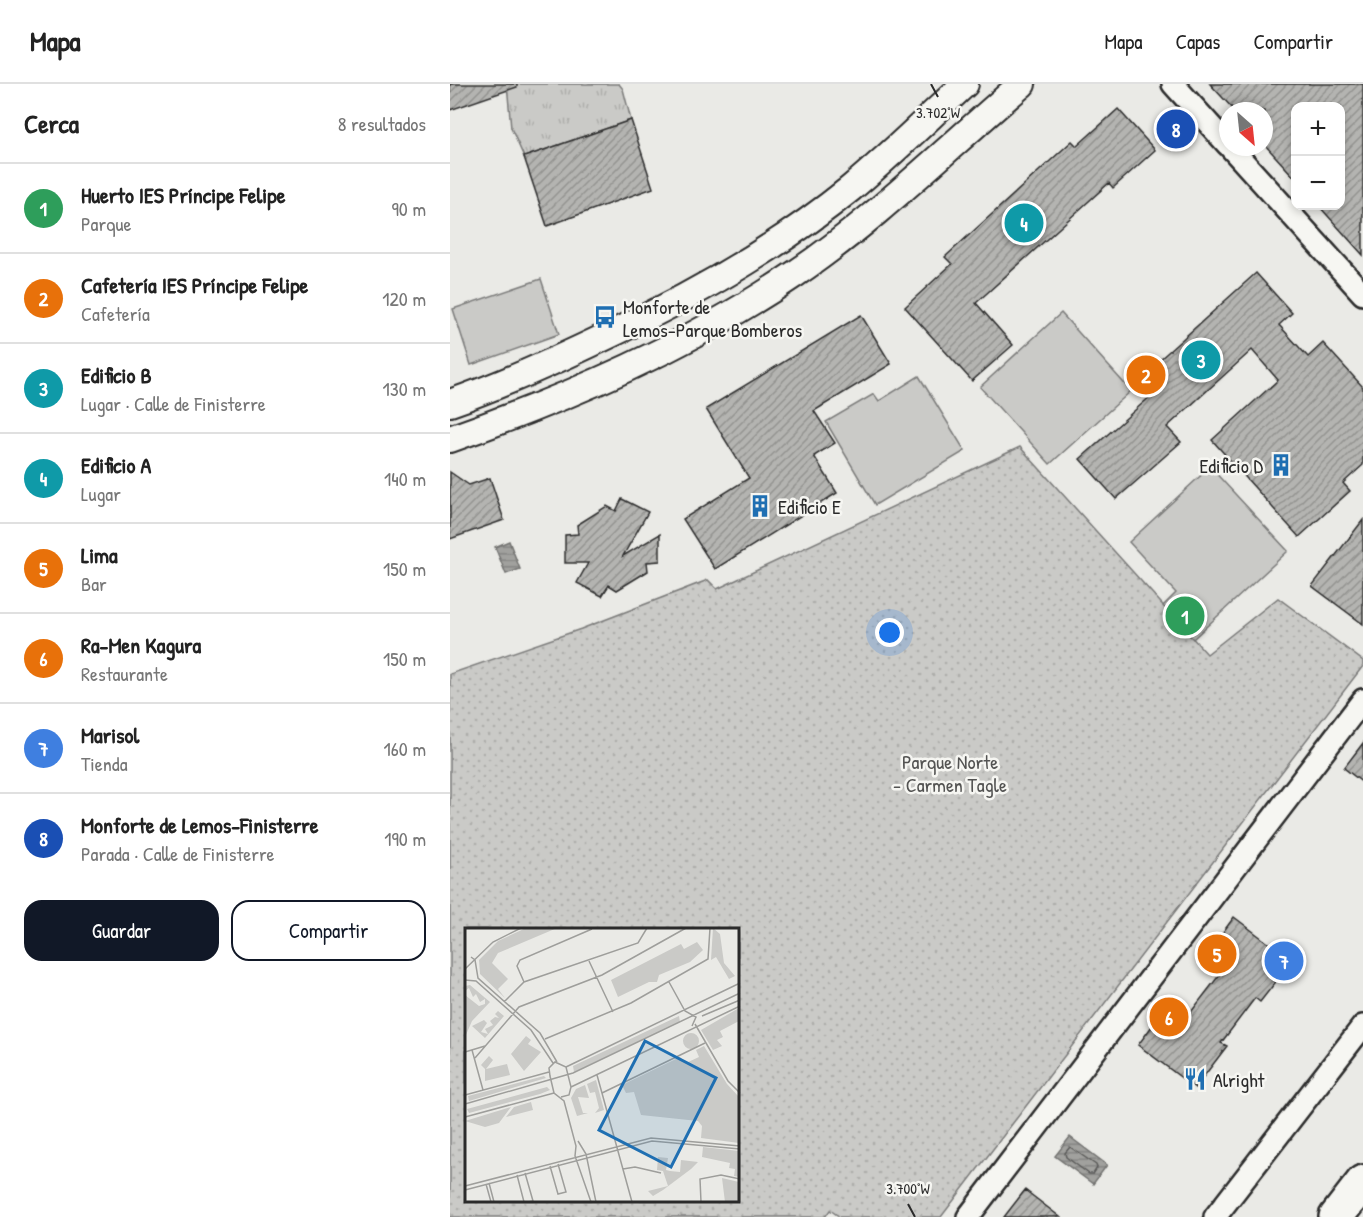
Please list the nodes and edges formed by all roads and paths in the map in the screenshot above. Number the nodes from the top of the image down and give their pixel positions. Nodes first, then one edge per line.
1 (965, 84) edge
2 (1022, 84) edge
3 (1173, 84) edge
4 (1219, 135) edge
5 (1238, 156) edge
6 (1363, 294) edge
7 (450, 403) edge
8 (450, 439) edge
9 (1363, 700) edge
10 (1363, 1026) edge
11 (1363, 1182) edge
12 (968, 1217) edge
13 (1215, 1217) edge
14 (1336, 1217) edge

1 - 7 street
2 - 8 street
3 - 4 street
5 - 6 street
9 - 12 street
10 - 13 street
11 - 14 highway

